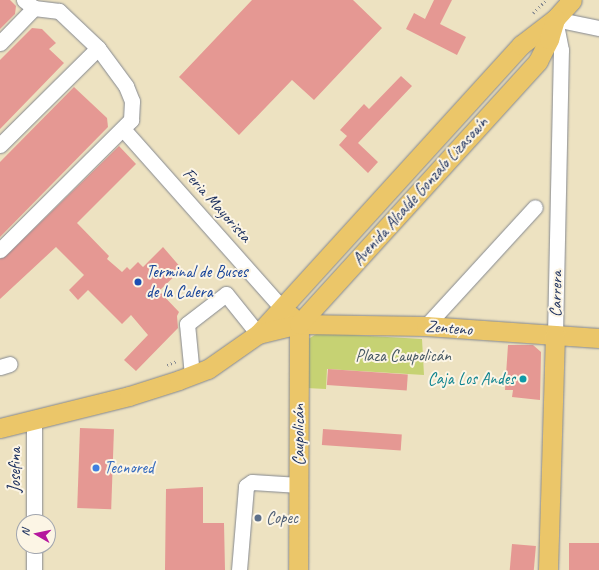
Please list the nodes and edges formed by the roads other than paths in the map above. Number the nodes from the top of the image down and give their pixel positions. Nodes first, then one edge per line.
1 (572, 0) edge
2 (29, 4) edge
3 (555, 19) junction
4 (599, 28) edge
5 (0, 43) edge
6 (98, 48) junction
7 (123, 129) junction
8 (0, 145) edge
9 (535, 207) dead end
10 (0, 250) edge
11 (282, 308) junction
12 (299, 324) junction
13 (426, 326) junction
14 (258, 334) junction
15 (555, 335) junction
16 (599, 338) edge
17 (192, 375) junction
18 (34, 418) junction
19 (0, 428) edge
20 (299, 485) junction
21 (34, 514) edge
22 (34, 554) edge
23 (34, 570) edge
24 (239, 570) edge
25 (298, 570) edge
26 (548, 570) edge

1 - 3 main road, Avenida Alcalde Gonzalo Lizasoaín
2 - 5 street
2 - 6 street
3 - 4 street
3 - 11 main road, Avenida Alcalde Gonzalo Lizasoaín
3 - 12 main road, Avenida Alcalde Gonzalo Lizasoaín
3 - 15 street, Carrera
6 - 7 street
6 - 8 street
7 - 10 street
7 - 11 street, Feria Mayorista
9 - 13 street
11 - 12 main road
11 - 14 main road, Avenida Alcalde Gonzalo Lizasoaín
12 - 13 main road, Zenteno
12 - 14 main road, Avenida Alcalde Gonzalo Lizasoaín
12 - 20 main road, Caupolicán
13 - 15 main road, Zenteno
14 - 17 main road, Avenida Alcalde Gonzalo Lizasoaín
14 - 17 street
15 - 16 main road, Zenteno
15 - 26 main road, Carrera
17 - 18 main road, Avenida Alcalde Gonzalo Lizasoaín
18 - 19 main road, Avenida Alcalde Gonzalo Lizasoaín
18 - 21 street, Josefina
20 - 24 street
20 - 25 main road, Caupolicán
22 - 23 street

